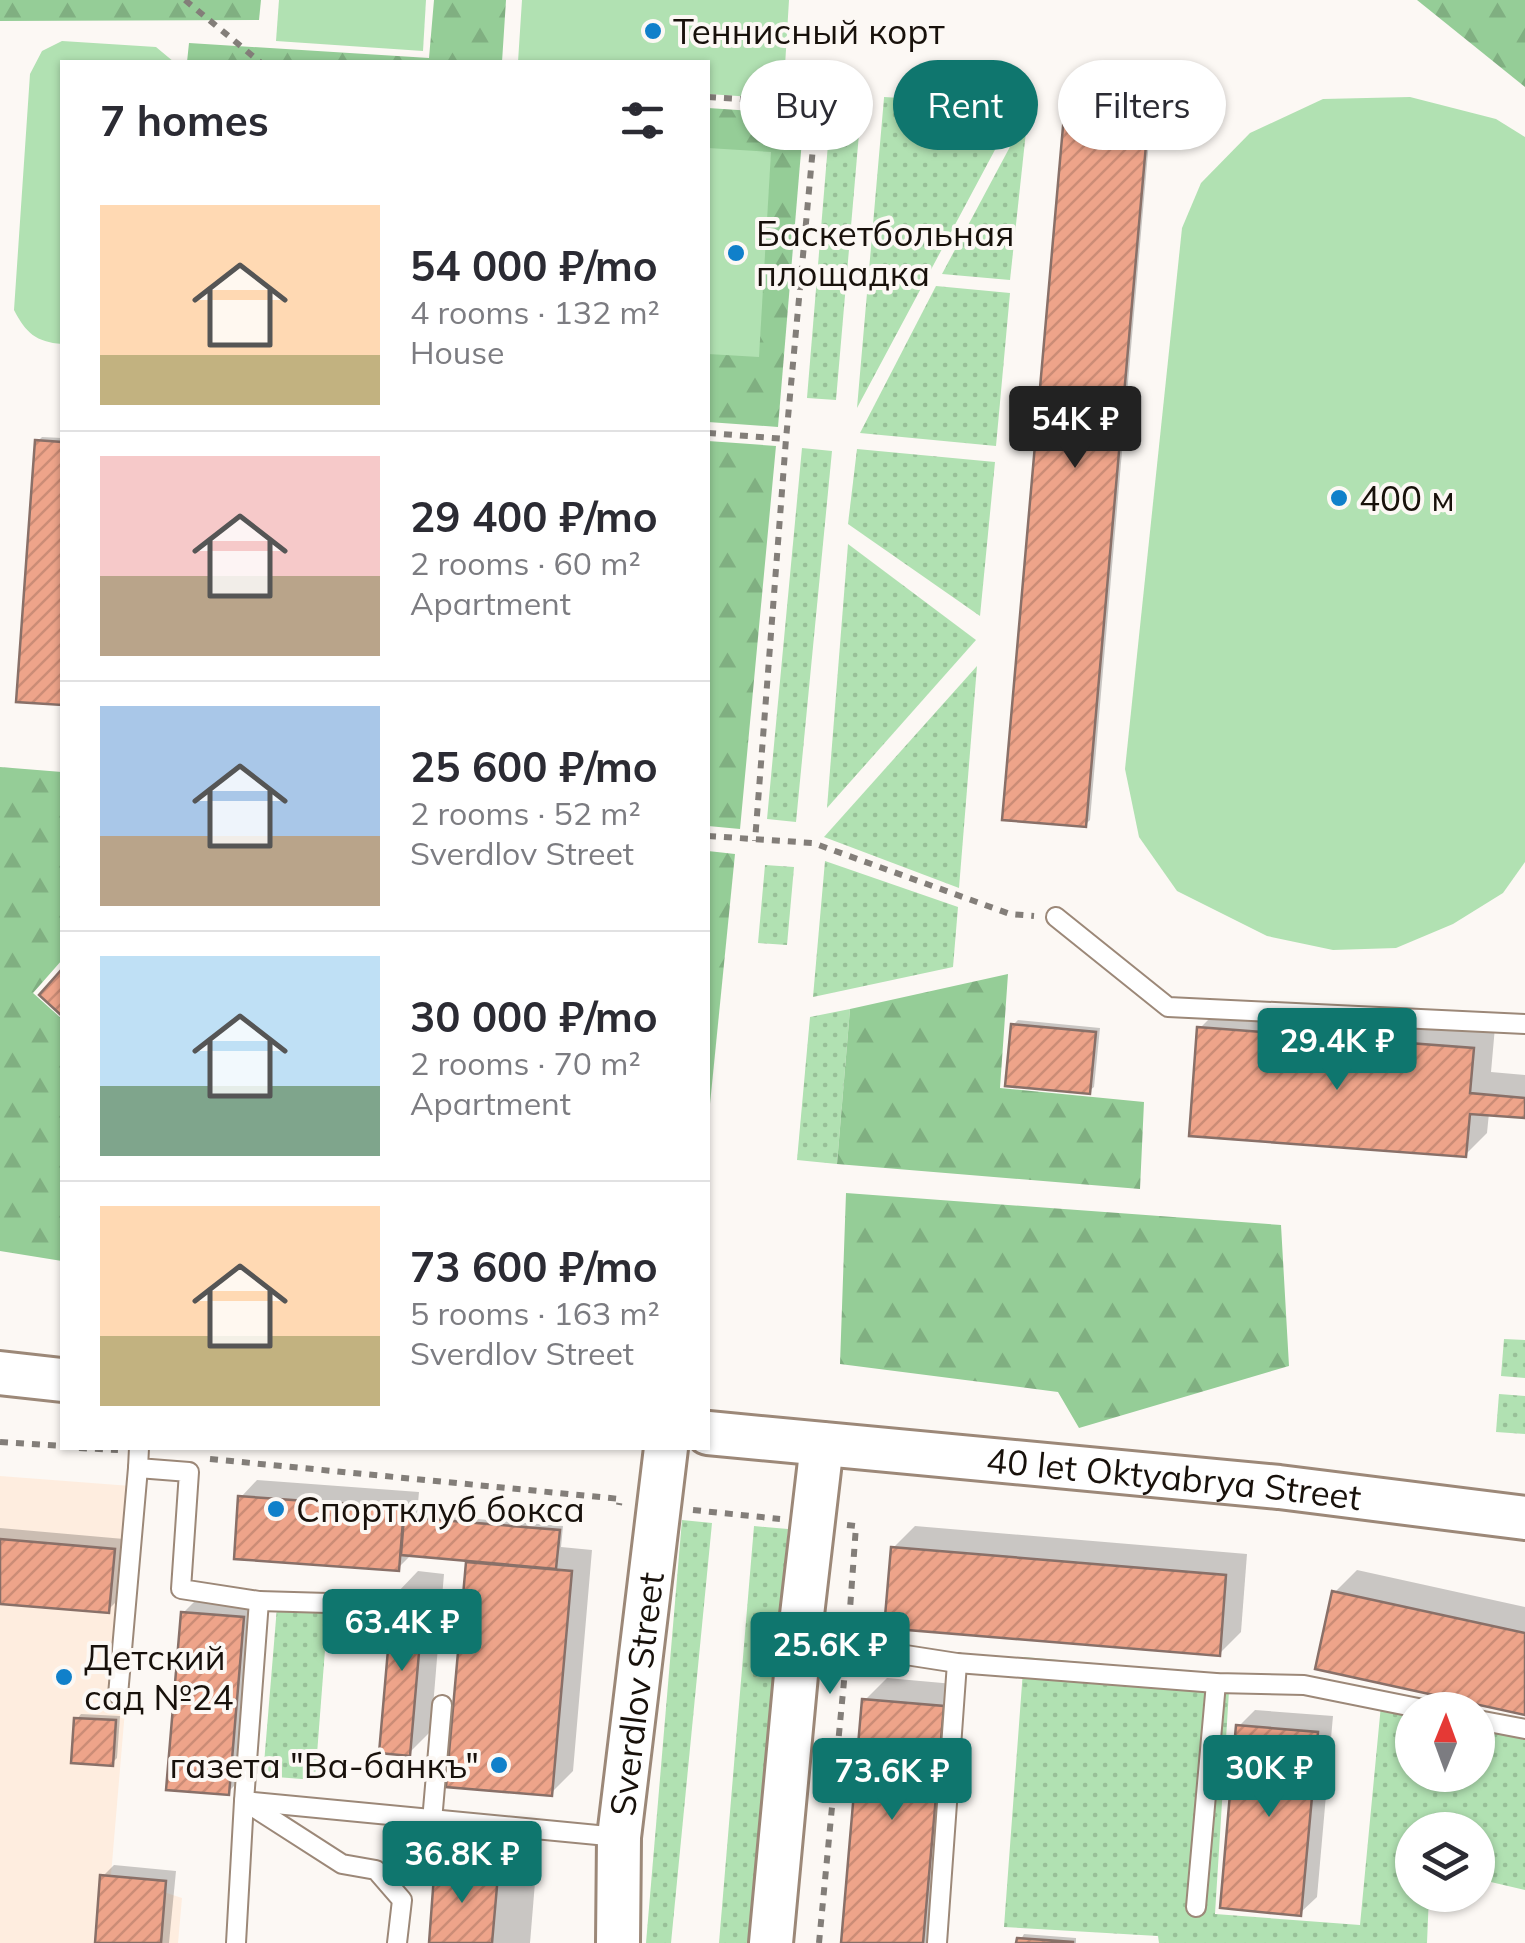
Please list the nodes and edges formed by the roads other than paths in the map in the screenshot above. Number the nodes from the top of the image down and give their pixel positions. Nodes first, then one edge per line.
1 (1056, 917) road end
2 (1525, 1024) edge
3 (0, 1373) edge
4 (60, 1380) edge
5 (710, 1433) edge
6 (822, 1444) junction
7 (666, 1450) edge
8 (139, 1456) edge
9 (1525, 1518) edge
10 (259, 1601) junction
11 (362, 1604) dead end
12 (800, 1632) junction
13 (958, 1663) junction
14 (1216, 1683) junction
15 (118, 1695) dead end
16 (1395, 1703) edge
17 (442, 1705) dead end
18 (1495, 1723) edge
19 (1525, 1729) edge
20 (244, 1800) junction
21 (432, 1821) junction
22 (620, 1837) junction
23 (1196, 1906) dead end
24 (236, 1943) edge
25 (398, 1943) edge
26 (618, 1943) edge
27 (771, 1943) edge
28 (937, 1943) edge

1 - 2 lane
3 - 4 street
5 - 6 street, 40 let Oktyabrya Street
6 - 9 street, 40 let Oktyabrya Street
6 - 12 street
7 - 22 street, Sverdlov Street
8 - 10 lane
8 - 15 lane
10 - 11 lane
10 - 20 lane
12 - 13 lane
12 - 27 street
13 - 14 lane
13 - 28 lane
14 - 16 lane
14 - 23 lane
17 - 21 lane
18 - 19 lane
20 - 21 lane
20 - 24 lane
20 - 25 lane
21 - 22 lane
22 - 26 street, Sverdlov Street

